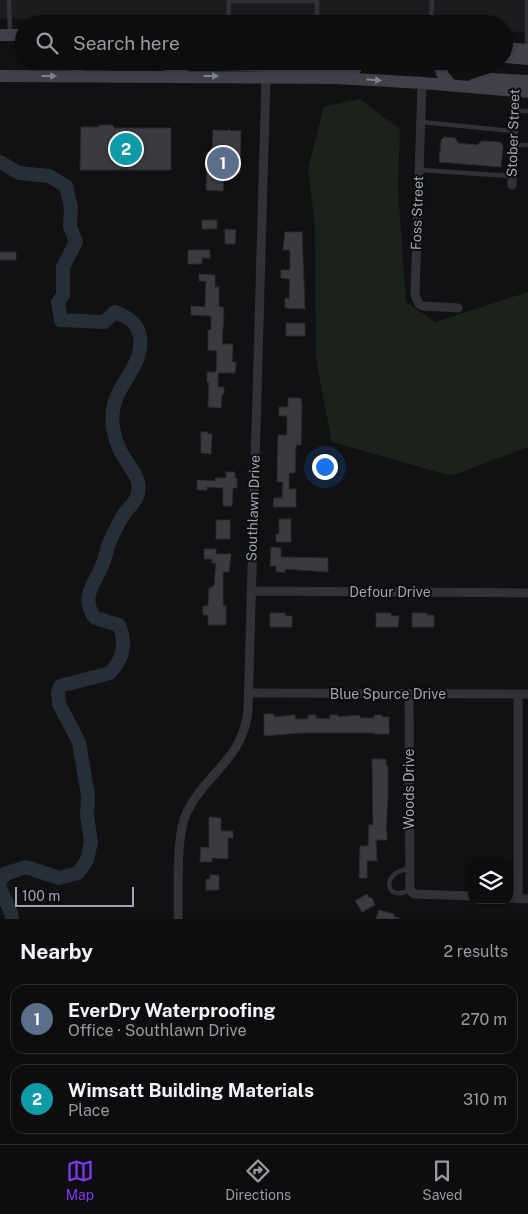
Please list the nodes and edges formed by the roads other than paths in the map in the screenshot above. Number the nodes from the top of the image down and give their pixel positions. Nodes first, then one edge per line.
1 (9, 0) edge
2 (432, 0) edge
3 (527, 0) edge
4 (229, 1) edge
5 (317, 1) edge
6 (228, 15) edge
7 (317, 15) edge
8 (431, 15) edge
9 (5, 35) edge
10 (513, 50) edge
11 (528, 54) edge
12 (513, 56) edge
13 (77, 70) edge
14 (176, 70) edge
15 (440, 70) edge
16 (0, 76) edge
17 (80, 76) junction
18 (166, 76) junction
19 (266, 76) junction
20 (422, 83) junction
21 (519, 84) edge
22 (451, 85) junction
23 (528, 92) edge
24 (514, 111) junction
25 (528, 111) edge
26 (421, 122) junction
27 (514, 131) junction
28 (513, 144) junction
29 (528, 145) edge
30 (419, 170) junction
31 (512, 180) joint
32 (458, 308) dead end
33 (251, 591) junction
34 (528, 593) edge
35 (249, 694) junction
36 (409, 694) junction
37 (518, 694) junction
38 (528, 694) edge
39 (409, 869) junction
40 (409, 887) junction
41 (468, 896) edge
42 (514, 898) edge
43 (528, 899) edge
44 (178, 919) edge

1 - 9 lane
2 - 8 lane
3 - 11 lane
4 - 5 lane
4 - 6 lane
5 - 7 lane
10 - 11 main road
11 - 12 main road
13 - 17 main road
14 - 18 main road
15 - 22 main road
16 -> 17 main road
17 - 18 main road
18 -> 19 main road
19 -> 20 main road
19 - 33 street, Southlawn Drive
20 - 22 main road
20 - 26 street, Foss Street
21 - 22 main road
21 - 23 main road
21 - 24 street, Stober Street
24 - 25 lane
24 - 27 street, Stober Street
26 - 27 lane
26 - 30 street, Foss Street
27 - 28 street, Stober Street
28 - 29 lane
28 - 31 street, Stober Street
30 - 31 lane
30 - 32 street, Foss Street
33 - 34 street, Defour Drive
33 - 35 street, Southlawn Drive
35 - 36 street, Blue Spurce Drive
35 - 44 street, Southlawn Drive
36 - 37 street, Blue Spurce Drive
36 - 39 street, Woods Drive
37 - 38 street, Blue Spurce Drive
37 - 42 street
39 - 40 street, Woods Drive
39 - 40 lane
40 - 41 street
42 - 43 street

